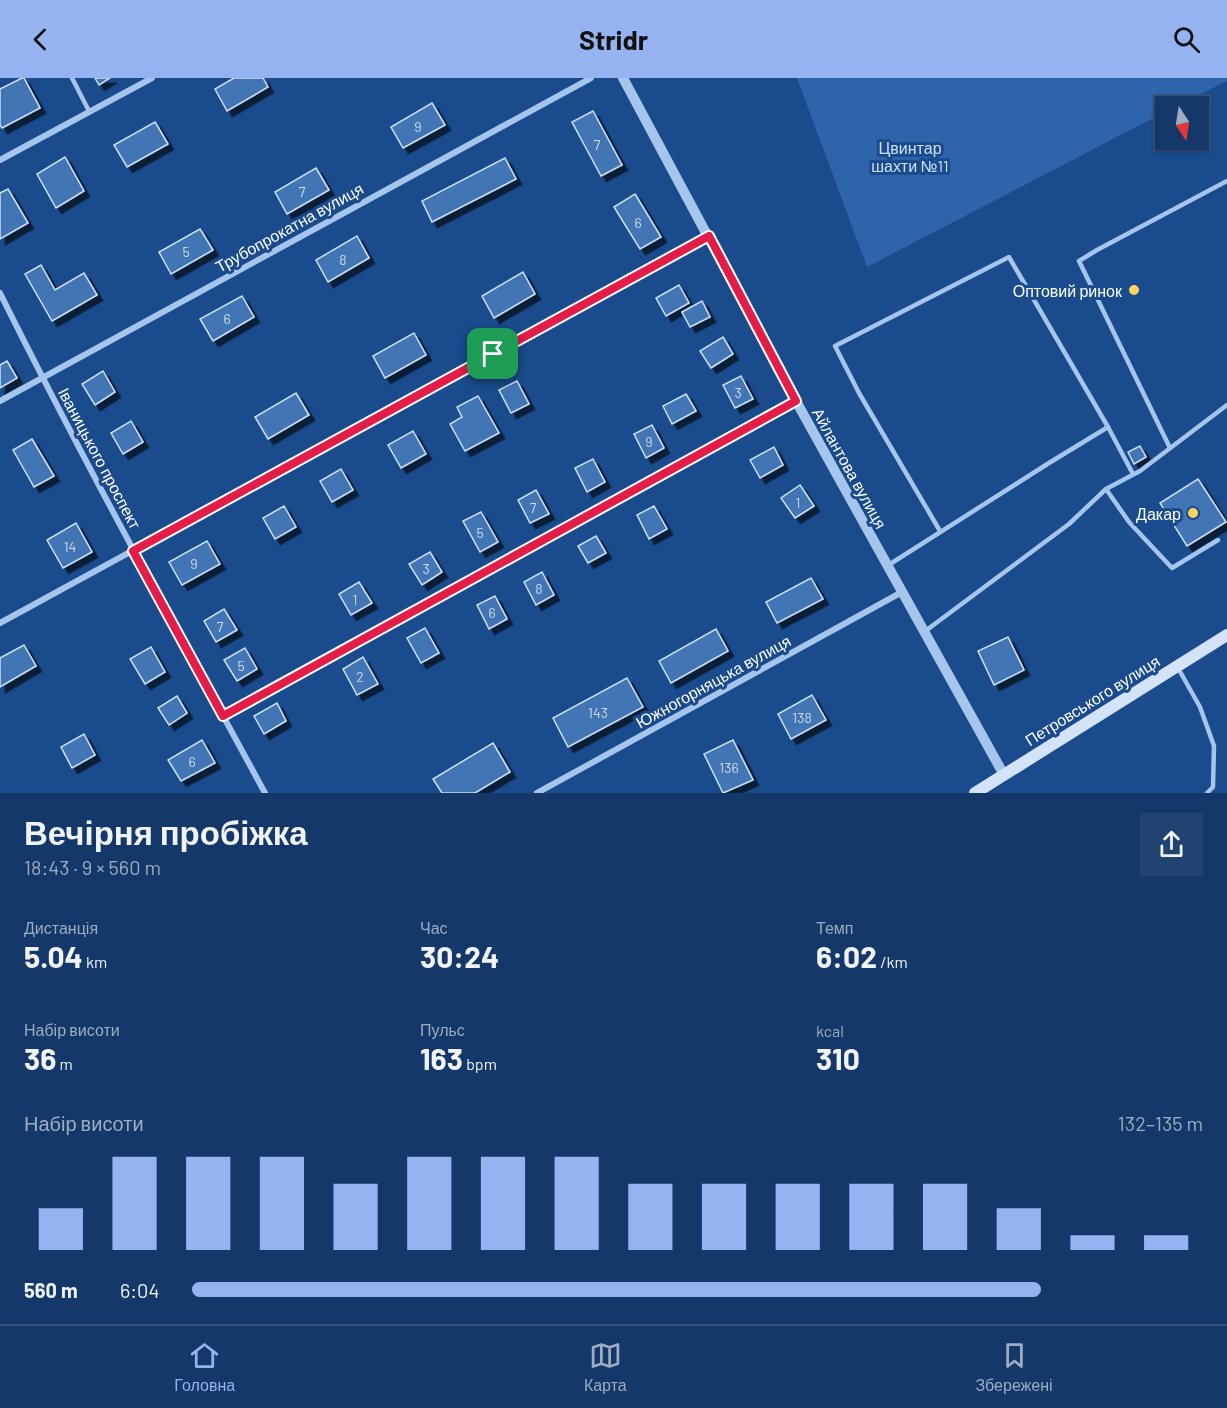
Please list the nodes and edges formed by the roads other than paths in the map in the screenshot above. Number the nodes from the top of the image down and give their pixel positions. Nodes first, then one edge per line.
1 (72, 78) edge
2 (152, 78) edge
3 (591, 78) edge
4 (623, 78) edge
5 (89, 111) junction
6 (0, 160) edge
7 (1227, 181) edge
8 (709, 236) junction
9 (0, 293) edge
10 (42, 377) junction
11 (0, 401) edge
12 (796, 401) junction
13 (1227, 405) edge
14 (1108, 428) junction
15 (1170, 448) junction
16 (1133, 474) junction
17 (1106, 489) junction
18 (940, 531) junction
19 (1218, 540) dead end
20 (133, 551) junction
21 (887, 566) junction
22 (902, 592) junction
23 (0, 623) edge
24 (924, 632) junction
25 (1227, 635) edge
26 (1177, 667) junction
27 (223, 716) junction
28 (1004, 775) junction
29 (265, 793) edge
30 (537, 793) edge
31 (975, 793) edge
32 (1207, 793) edge

1 - 5 lane
2 - 5 street
3 - 10 street, Трубопрокатна вулиця
4 - 8 street, Айлантова вулиця
5 - 6 street
7 - 15 lane
8 - 12 street, Айлантова вулиця
8 - 20 street
9 - 10 street, Іваницького проспект
10 - 11 street, Трубопрокатна вулиця
10 - 20 street, Іваницького проспект
12 - 21 street, Айлантова вулиця
12 - 27 street
13 - 15 lane
14 - 16 lane
14 - 18 lane
14 - 18 lane
15 - 16 lane
16 - 17 lane
17 - 19 lane
17 - 24 lane
18 - 21 lane
20 - 23 street
20 - 27 street, Іваницького проспект
21 - 22 street, Айлантова вулиця
22 - 24 street, Айлантова вулиця
22 - 30 street, Южногорняцька вулиця
24 - 28 street, Айлантова вулиця
25 - 26 main road, Петровського вулиця
26 - 28 main road, Петровського вулиця
26 - 32 lane
27 - 29 street, Іваницького проспект
28 - 31 main road, Петровського вулиця

